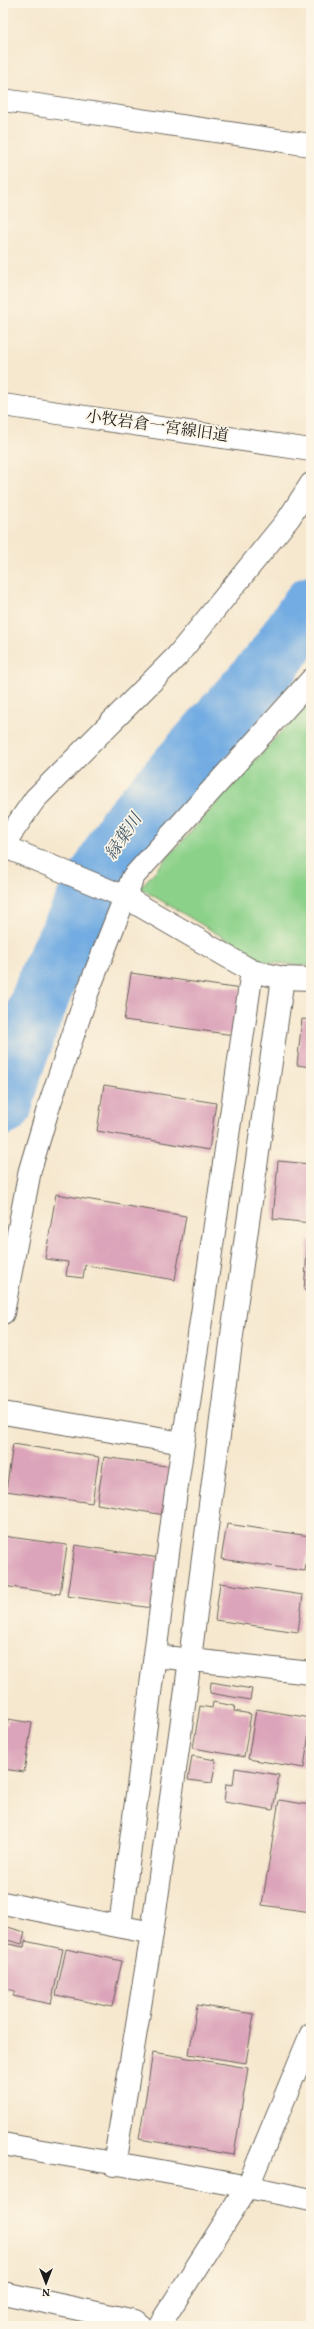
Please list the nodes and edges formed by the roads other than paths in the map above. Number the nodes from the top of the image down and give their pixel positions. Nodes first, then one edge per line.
1 (3, 100) edge
2 (311, 145) edge
3 (3, 405) edge
4 (311, 450) edge
5 (311, 484) edge
6 (311, 680) edge
7 (3, 845) edge
8 (118, 894) junction
9 (252, 971) junction
10 (283, 978) junction
11 (311, 980) edge
12 (3, 1313) edge
13 (3, 1412) edge
14 (183, 1443) junction
15 (155, 1656) junction
16 (190, 1659) junction
17 (311, 1673) edge
18 (3, 1903) edge
19 (120, 1926) junction
20 (152, 1933) junction
21 (311, 2034) edge
22 (3, 2144) edge
23 (114, 2165) junction
24 (248, 2186) junction
25 (311, 2200) edge
26 (3, 2293) edge
27 (141, 2326) edge
28 (159, 2326) edge

1 - 2 street
3 - 4 street, 小牧岩倉一宮線旧道
5 - 7 street
6 - 8 street
7 - 8 street
8 - 9 street
8 - 12 street
9 - 10 street
9 - 14 street
10 - 11 street
10 - 16 street
13 - 14 street
14 - 15 street
15 - 16 street
15 - 19 street
16 - 17 street
16 - 20 street
18 - 19 street
19 - 20 street
20 - 23 street
21 - 24 street
22 - 23 street
23 - 24 street
24 - 25 street
24 - 28 street
26 - 27 street

